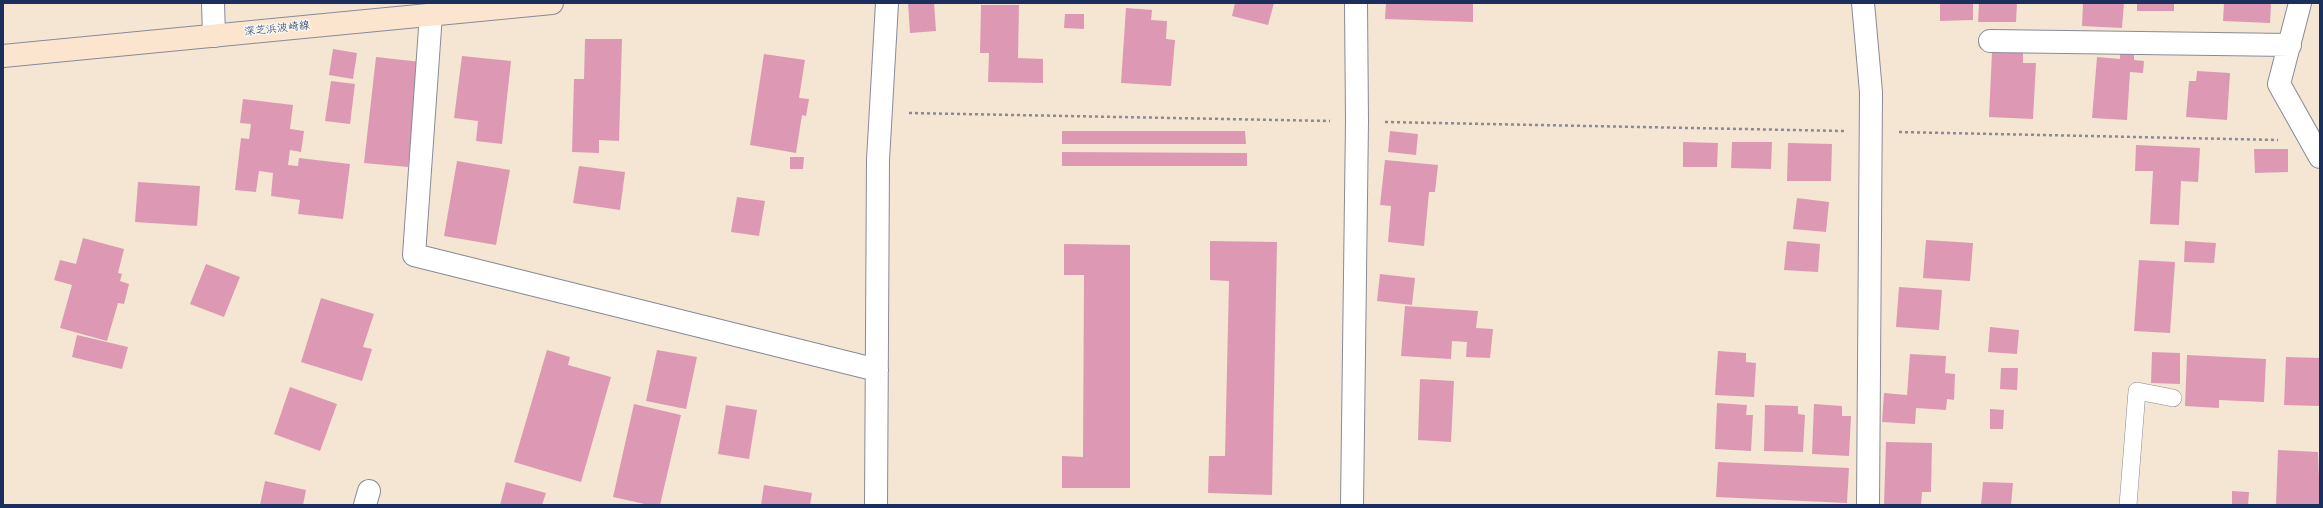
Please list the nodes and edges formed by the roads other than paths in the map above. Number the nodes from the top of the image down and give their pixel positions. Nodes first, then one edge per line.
1 (213, 3) edge
2 (552, 3) edge
3 (887, 3) edge
4 (1356, 3) edge
5 (1863, 3) edge
6 (2300, 3) edge
7 (431, 14) junction
8 (214, 36) junction
9 (1990, 41) dead end
10 (2290, 45) junction
11 (3, 56) edge
12 (2315, 149) edge
13 (877, 370) junction
14 (2173, 398) dead end
15 (876, 505) edge
16 (1352, 505) edge
17 (1868, 505) edge
18 (2128, 505) edge

1 - 8 street
2 - 7 main road, 深芝浜波崎線
3 - 13 street
4 - 16 street
5 - 17 street
6 - 10 street
7 - 8 main road, 深芝浜波崎線
7 - 13 street
8 - 11 main road, 深芝浜波崎線
9 - 10 street
10 - 12 street
13 - 15 street
14 - 18 lane

